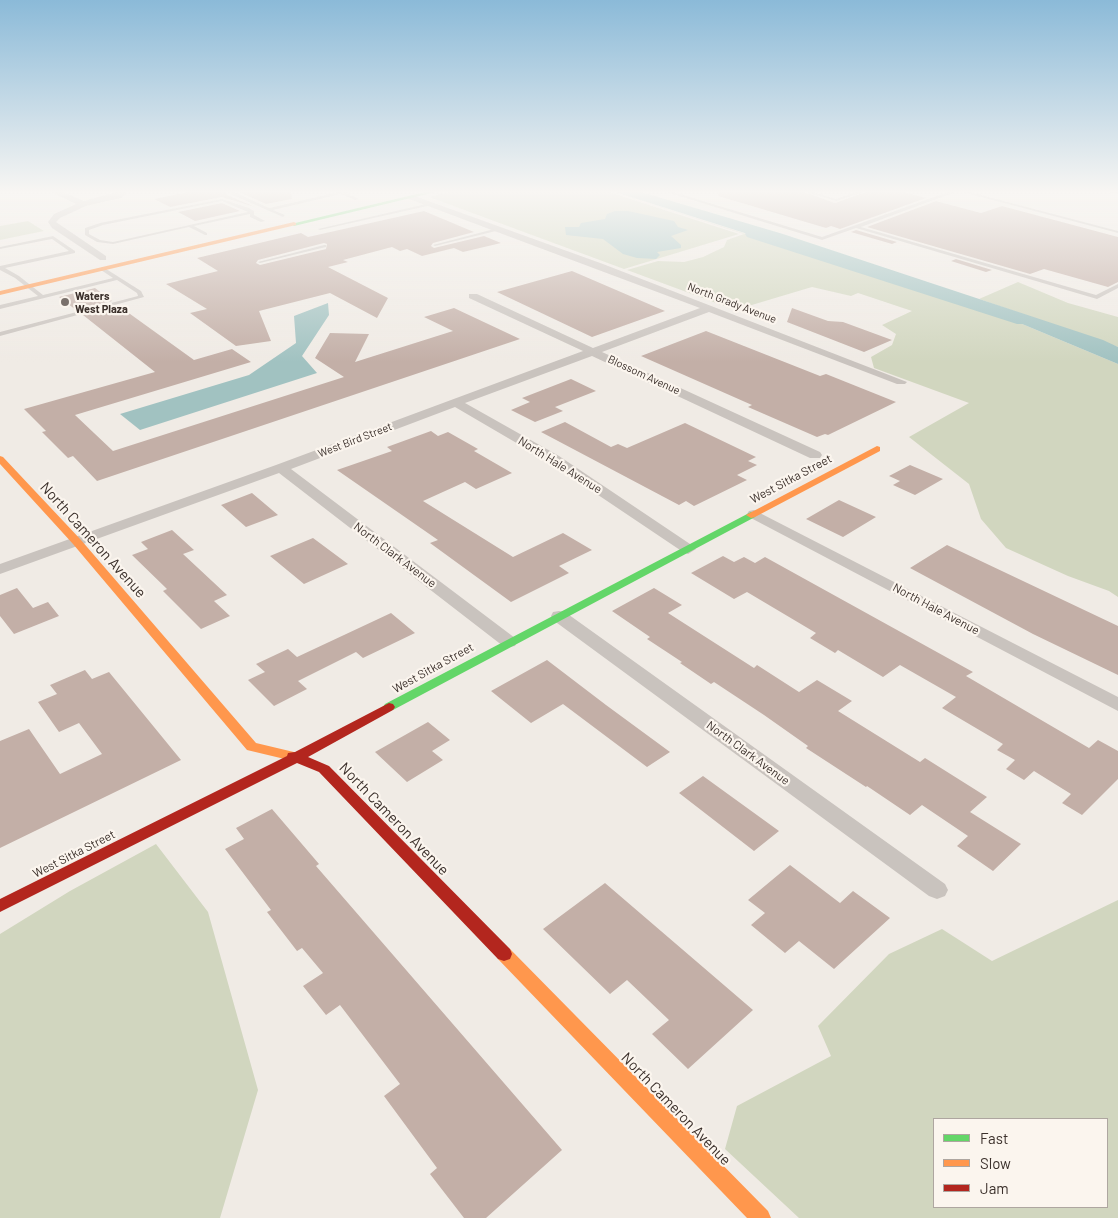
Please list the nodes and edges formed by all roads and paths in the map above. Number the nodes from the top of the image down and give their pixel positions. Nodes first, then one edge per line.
1 (67, 248) edge
2 (83, 248) edge
3 (158, 248) edge
4 (189, 248) edge
5 (317, 248) edge
6 (548, 248) edge
7 (928, 248) edge
8 (260, 262) dead end
9 (103, 264) junction
10 (0, 268) edge
11 (17, 277) junction
12 (118, 278) junction
13 (0, 281) edge
14 (28, 286) junction
15 (1118, 286) edge
16 (0, 293) edge
17 (41, 296) junction
18 (472, 296) dead end
19 (0, 307) edge
20 (709, 308) junction
21 (0, 334) edge
22 (594, 352) junction
23 (901, 382) dead end
24 (454, 402) junction
25 (877, 449) dead end
26 (815, 455) dead end
27 (0, 460) edge
28 (281, 468) junction
29 (754, 514) junction
30 (77, 542) junction
31 (688, 548) junction
32 (0, 569) edge
33 (559, 616) junction
34 (509, 642) junction
35 (1118, 705) edge
36 (297, 758) junction
37 (937, 890) dead end
38 (0, 906) edge
39 (761, 1218) edge

1 - 10 lane
2 - 9 street
3 - 9 street
4 - 9 street
5 - 8 lane
6 - 20 street, North Grady Avenue
7 - 15 lane
9 - 11 street
9 - 12 lane
9 - 14 street
10 - 11 lane
11 - 13 street
11 - 14 lane
12 - 17 lane
12 - 21 lane
14 - 16 street
14 - 17 lane
17 - 19 lane
18 - 22 street, Blossom Avenue
20 - 22 street, West Bird Street
20 - 23 street, North Grady Avenue
22 - 24 street, West Bird Street
22 - 26 street, Blossom Avenue
24 - 28 street, West Bird Street
24 - 31 street, North Hale Avenue
25 - 29 street, West Sitka Street
27 - 30 street, North Cameron Avenue
28 - 30 street, West Bird Street
28 - 34 street, North Clark Avenue
29 - 31 street, West Sitka Street
29 - 35 street, North Hale Avenue
30 - 32 street, West Bird Street
30 - 36 street, North Cameron Avenue
31 - 33 street, West Sitka Street
33 - 34 street, West Sitka Street
33 - 37 street, North Clark Avenue
34 - 36 street, West Sitka Street
36 - 38 street, West Sitka Street
36 - 39 street, North Cameron Avenue

